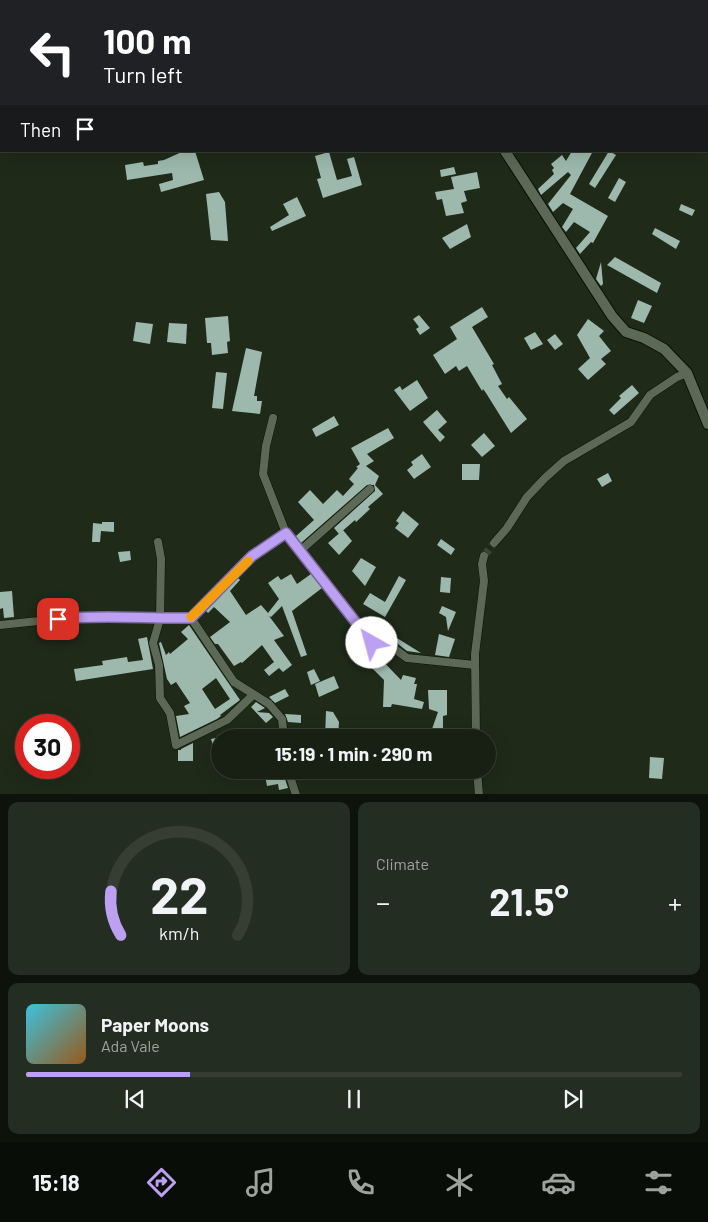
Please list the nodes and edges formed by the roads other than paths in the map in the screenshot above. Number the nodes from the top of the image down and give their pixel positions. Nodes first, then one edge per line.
1 (506, 152) edge
2 (688, 374) junction
3 (273, 418) dead end
4 (708, 424) edge
5 (370, 489) dead end
6 (286, 533) junction
7 (158, 542) dead end
8 (494, 544) tunnel mouth
9 (301, 550) junction
10 (484, 556) tunnel mouth
11 (191, 618) junction
12 (160, 619) junction
13 (0, 625) edge
14 (475, 665) junction
15 (253, 695) junction
16 (283, 729) edge
17 (476, 729) edge
18 (291, 779) edge
19 (478, 779) edge
20 (296, 794) edge
21 (479, 794) edge

1 - 2 street
2 - 4 street
2 - 8 street
3 - 6 street
5 - 9 street
6 - 9 street
6 - 11 street
7 - 12 street
9 - 14 street
10 - 14 street
11 - 12 street
11 - 15 street
12 - 13 street
12 - 15 street
14 - 17 street
15 - 16 street
18 - 20 street
19 - 21 street

